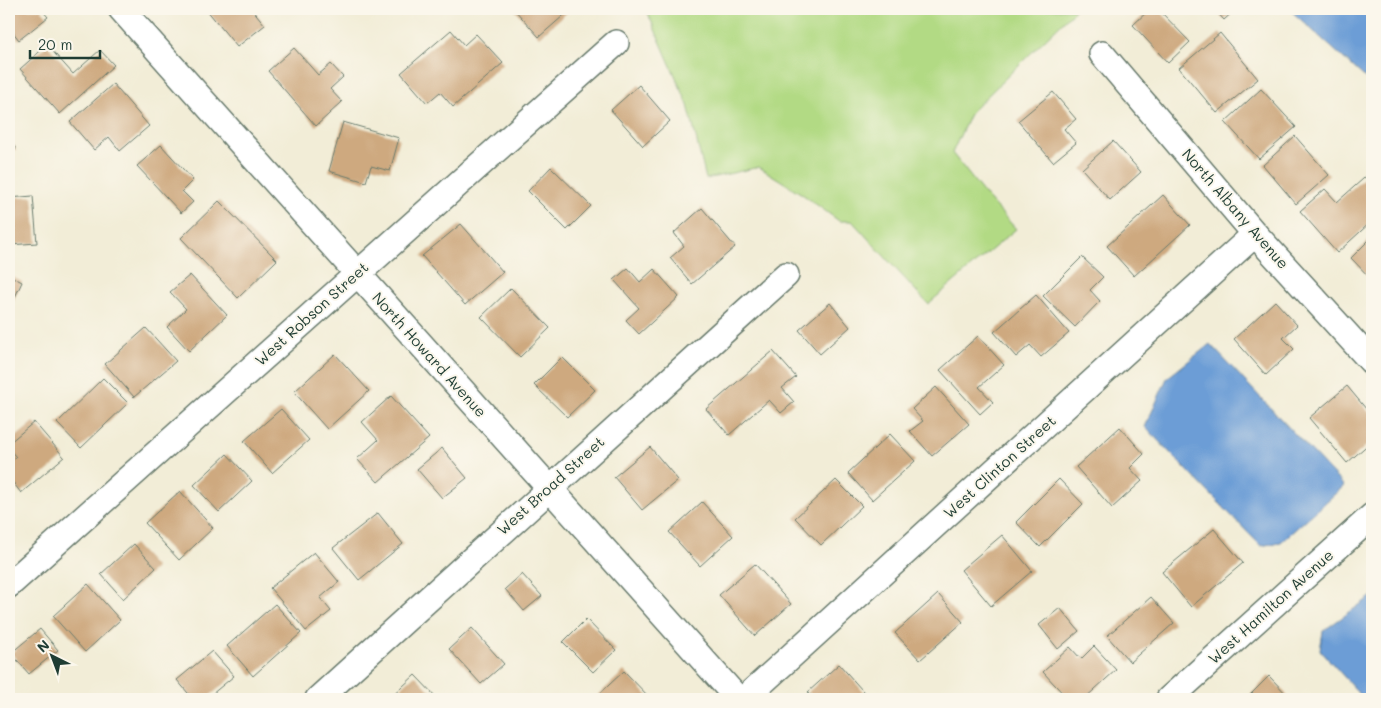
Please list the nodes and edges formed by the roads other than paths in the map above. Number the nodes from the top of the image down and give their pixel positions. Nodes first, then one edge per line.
1 (121, 9) edge
2 (616, 43) dead end
3 (1102, 54) dead end
4 (1255, 234) junction
5 (357, 274) junction
6 (786, 274) dead end
7 (1370, 355) edge
8 (548, 489) junction
9 (1372, 516) edge
10 (9, 585) edge
11 (318, 699) edge
12 (738, 699) edge
13 (744, 699) edge
14 (1170, 699) edge

1 - 5 street, North Howard Avenue
2 - 5 street, West Robson Street
3 - 4 street, North Albany Avenue
4 - 7 street, North Albany Avenue
4 - 13 street, West Clinton Street
5 - 8 street, North Howard Avenue
5 - 10 street, West Robson Street
6 - 8 street, West Broad Street
8 - 11 street, West Broad Street
8 - 12 street, North Howard Avenue
9 - 14 street, West Hamilton Avenue

